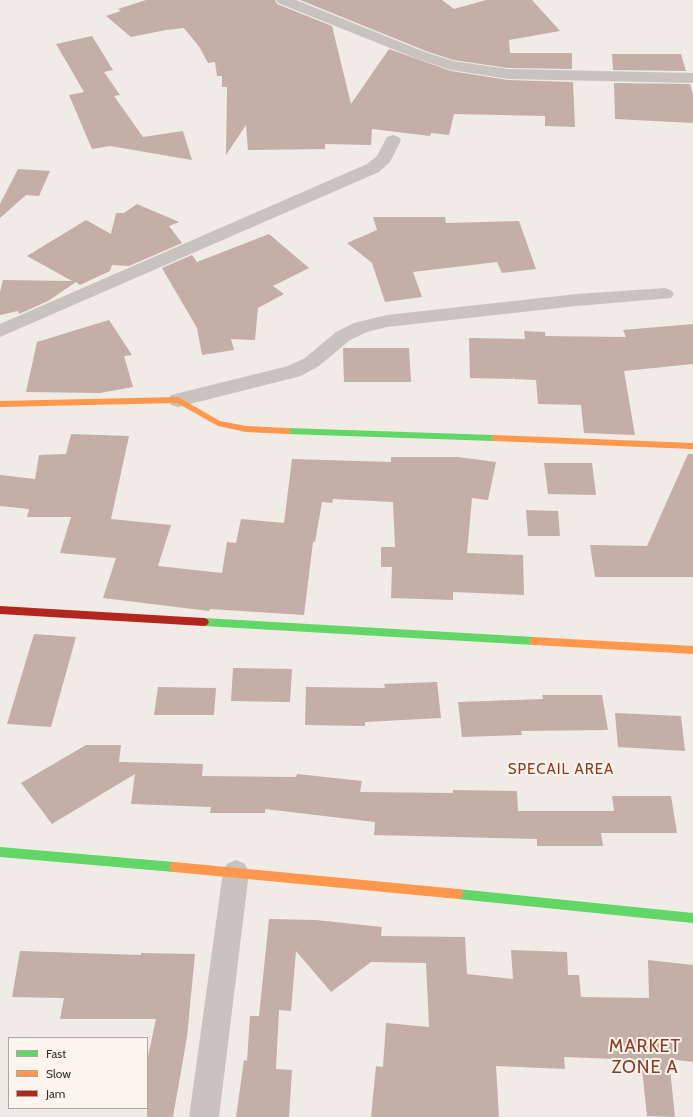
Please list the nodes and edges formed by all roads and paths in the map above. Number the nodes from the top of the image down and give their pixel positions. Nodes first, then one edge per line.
1 (283, 0) edge
2 (693, 78) edge
3 (393, 140) dead end
4 (665, 294) dead end
5 (0, 331) edge
6 (178, 400) junction
7 (0, 404) edge
8 (693, 446) edge
9 (0, 610) edge
10 (693, 650) edge
11 (0, 852) edge
12 (236, 872) junction
13 (693, 918) edge
14 (204, 1117) edge

1 - 2 street
3 - 5 street
4 - 6 street
6 - 7 street
6 - 8 street
9 - 10 street
11 - 12 street
12 - 13 street
12 - 14 street

